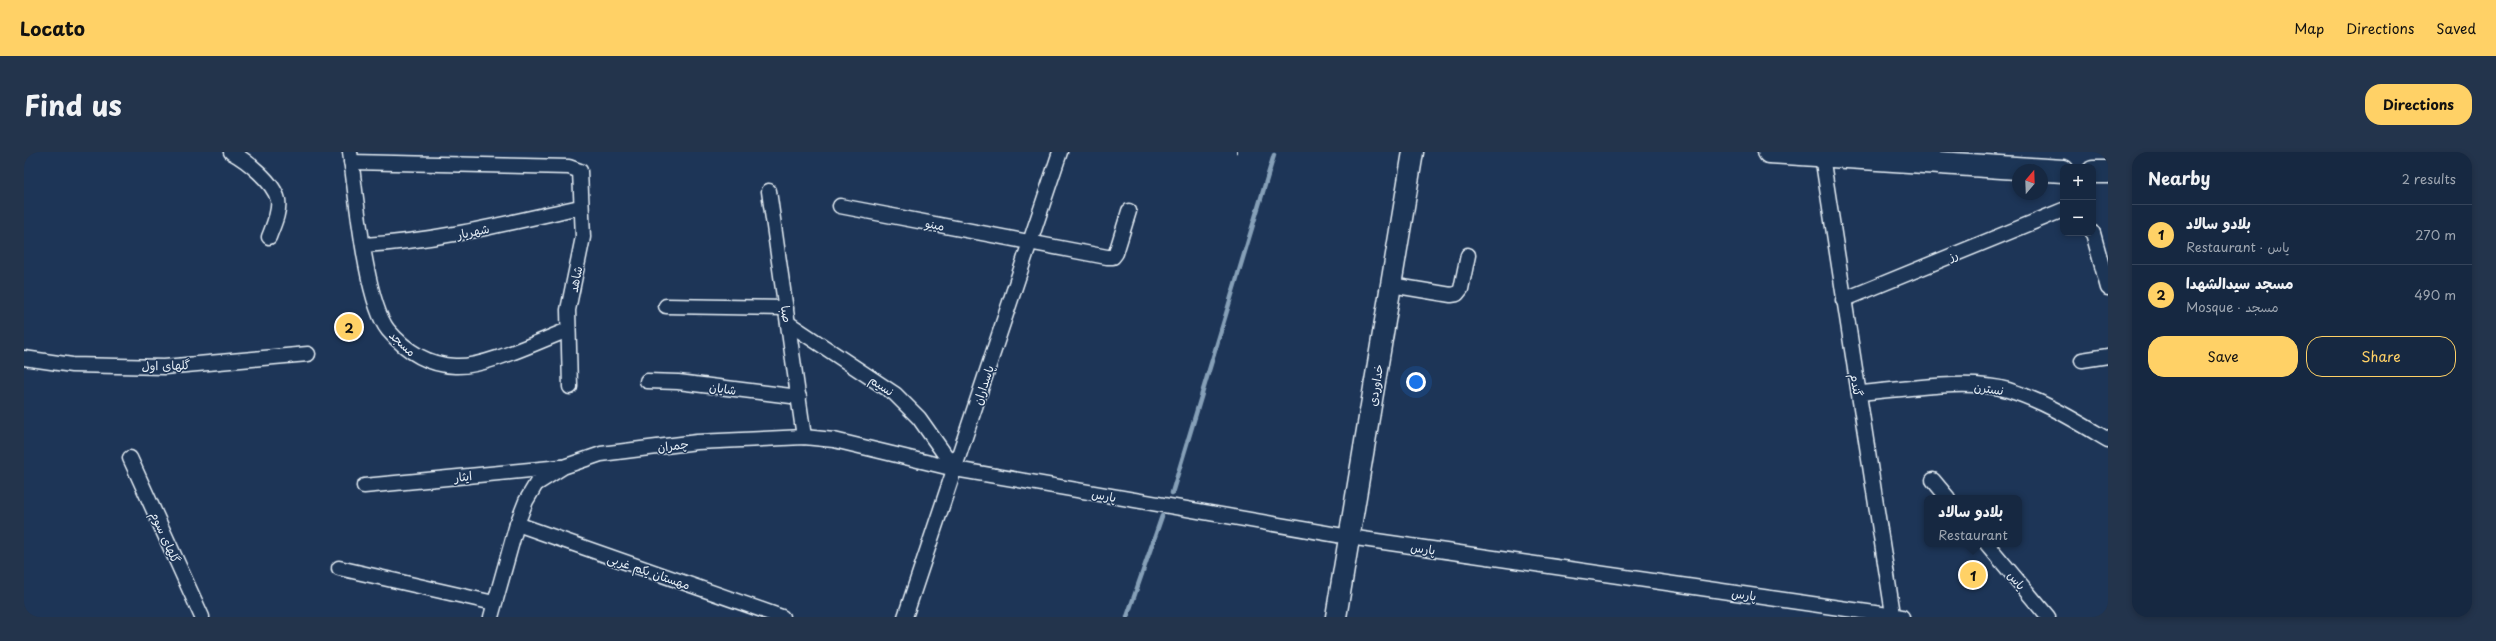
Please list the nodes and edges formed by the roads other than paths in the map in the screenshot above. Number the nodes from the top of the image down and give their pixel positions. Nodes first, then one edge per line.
1 (231, 152) edge
2 (1060, 152) edge
3 (1413, 152) edge
4 (1769, 152) edge
5 (1822, 156) junction
6 (351, 157) edge
7 (2060, 171) edge
8 (2096, 172) edge
9 (2108, 172) edge
10 (769, 191) dead end
11 (840, 206) dead end
12 (580, 207) junction
13 (1129, 211) dead end
14 (2060, 211) edge
15 (2094, 236) edge
16 (269, 237) dead end
17 (1030, 242) junction
18 (364, 244) junction
19 (1468, 255) dead end
20 (1391, 285) junction
21 (2108, 288) edge
22 (1843, 300) junction
23 (666, 306) dead end
24 (786, 308) junction
25 (788, 323) junction
26 (568, 330) junction
27 (308, 354) dead end
28 (2108, 356) edge
29 (24, 358) edge
30 (2082, 360) dead end
31 (647, 381) dead end
32 (570, 387) dead end
33 (1859, 393) junction
34 (799, 397) junction
35 (804, 437) junction
36 (2108, 440) edge
37 (130, 458) dead end
38 (563, 467) junction
39 (955, 469) junction
40 (1933, 480) dead end
41 (364, 486) dead end
42 (1946, 495) edge
43 (517, 524) junction
44 (1349, 537) junction
45 (1990, 547) edge
46 (339, 568) dead end
47 (494, 603) junction
48 (1844, 612) edge
49 (1898, 616) edge
50 (202, 617) edge
51 (491, 617) edge
52 (782, 617) edge
53 (905, 617) edge
54 (1336, 617) edge
55 (2048, 617) edge

1 - 16 street
2 - 17 street, پاسداران
3 - 20 street, خداوردی
4 - 5 main road
5 - 7 main road
5 - 22 street, گندم
6 - 12 street, شاهد
6 - 18 street, مسجد
8 - 9 main road
10 - 24 street, صبا
11 - 17 street, مینو
12 - 18 street, شهریار
12 - 26 street, شاهد
13 - 17 street, مینو
14 - 22 street, رز
15 - 21 street
17 - 39 street, پاسداران
18 - 26 street, مسجد
19 - 20 street
20 - 44 street, خداوردی
22 - 33 street, گندم
23 - 24 street
24 - 25 street, صبا
25 - 34 street, صبا
25 - 39 street, نسیم
26 - 32 street, شاهد
27 - 29 street, گلهای اول
28 - 30 street
31 - 34 street, شایان
33 - 36 street, نسترن
33 - 49 street, گندم
34 - 35 street, صبا
35 - 38 street, چمران
35 - 39 street, چمران
37 - 50 street, گلهای سوم
38 - 41 street, ایثار
38 - 43 street, چمران
39 - 44 street, پارس
39 - 53 street, پاسداران
40 - 42 street
43 - 47 street, چمران
43 - 52 street, مهستان یکم غربی
44 - 48 street, پارس
44 - 54 street, خداوردی
45 - 55 street, یاس
46 - 47 street
47 - 51 street, چمران
48 - 49 street, پارس

